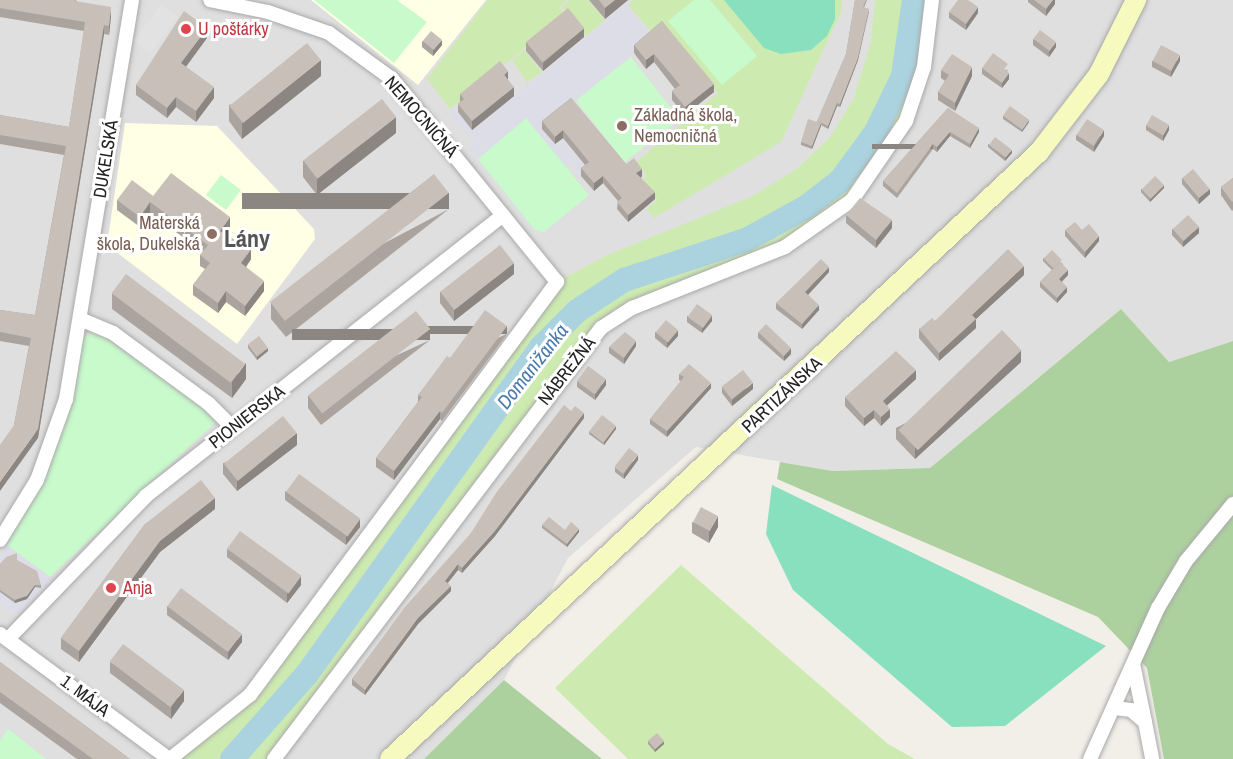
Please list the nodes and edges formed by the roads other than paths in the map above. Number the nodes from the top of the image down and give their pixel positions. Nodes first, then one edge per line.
1 (210, 0) edge
2 (932, 0) edge
3 (1136, 0) edge
4 (131, 6) edge
5 (503, 215) junction
6 (80, 319) junction
7 (229, 424) junction
8 (1233, 504) edge
9 (0, 540) edge
10 (4, 637) edge
11 (1133, 664) junction
12 (1115, 708) junction
13 (1145, 722) junction
14 (170, 759) edge
15 (274, 759) edge
16 (390, 759) edge
17 (1090, 759) edge
18 (1152, 759) edge

1 - 5 street, NEMOCNIČNÁ
2 - 15 street, NÁBREŽNÁ
3 - 16 main road, PARTIZÁNSKA
4 - 6 street, DUKELSKÁ
5 - 7 street, PIONIERSKA
5 - 14 street, NEMOCNIČNÁ
6 - 7 street
6 - 9 street, DUKELSKÁ
7 - 10 street, PIONIERSKA
8 - 11 street
10 - 14 street, 1. MÁJA
11 - 12 street
11 - 13 street
12 - 13 street
12 - 17 street
13 - 18 street

